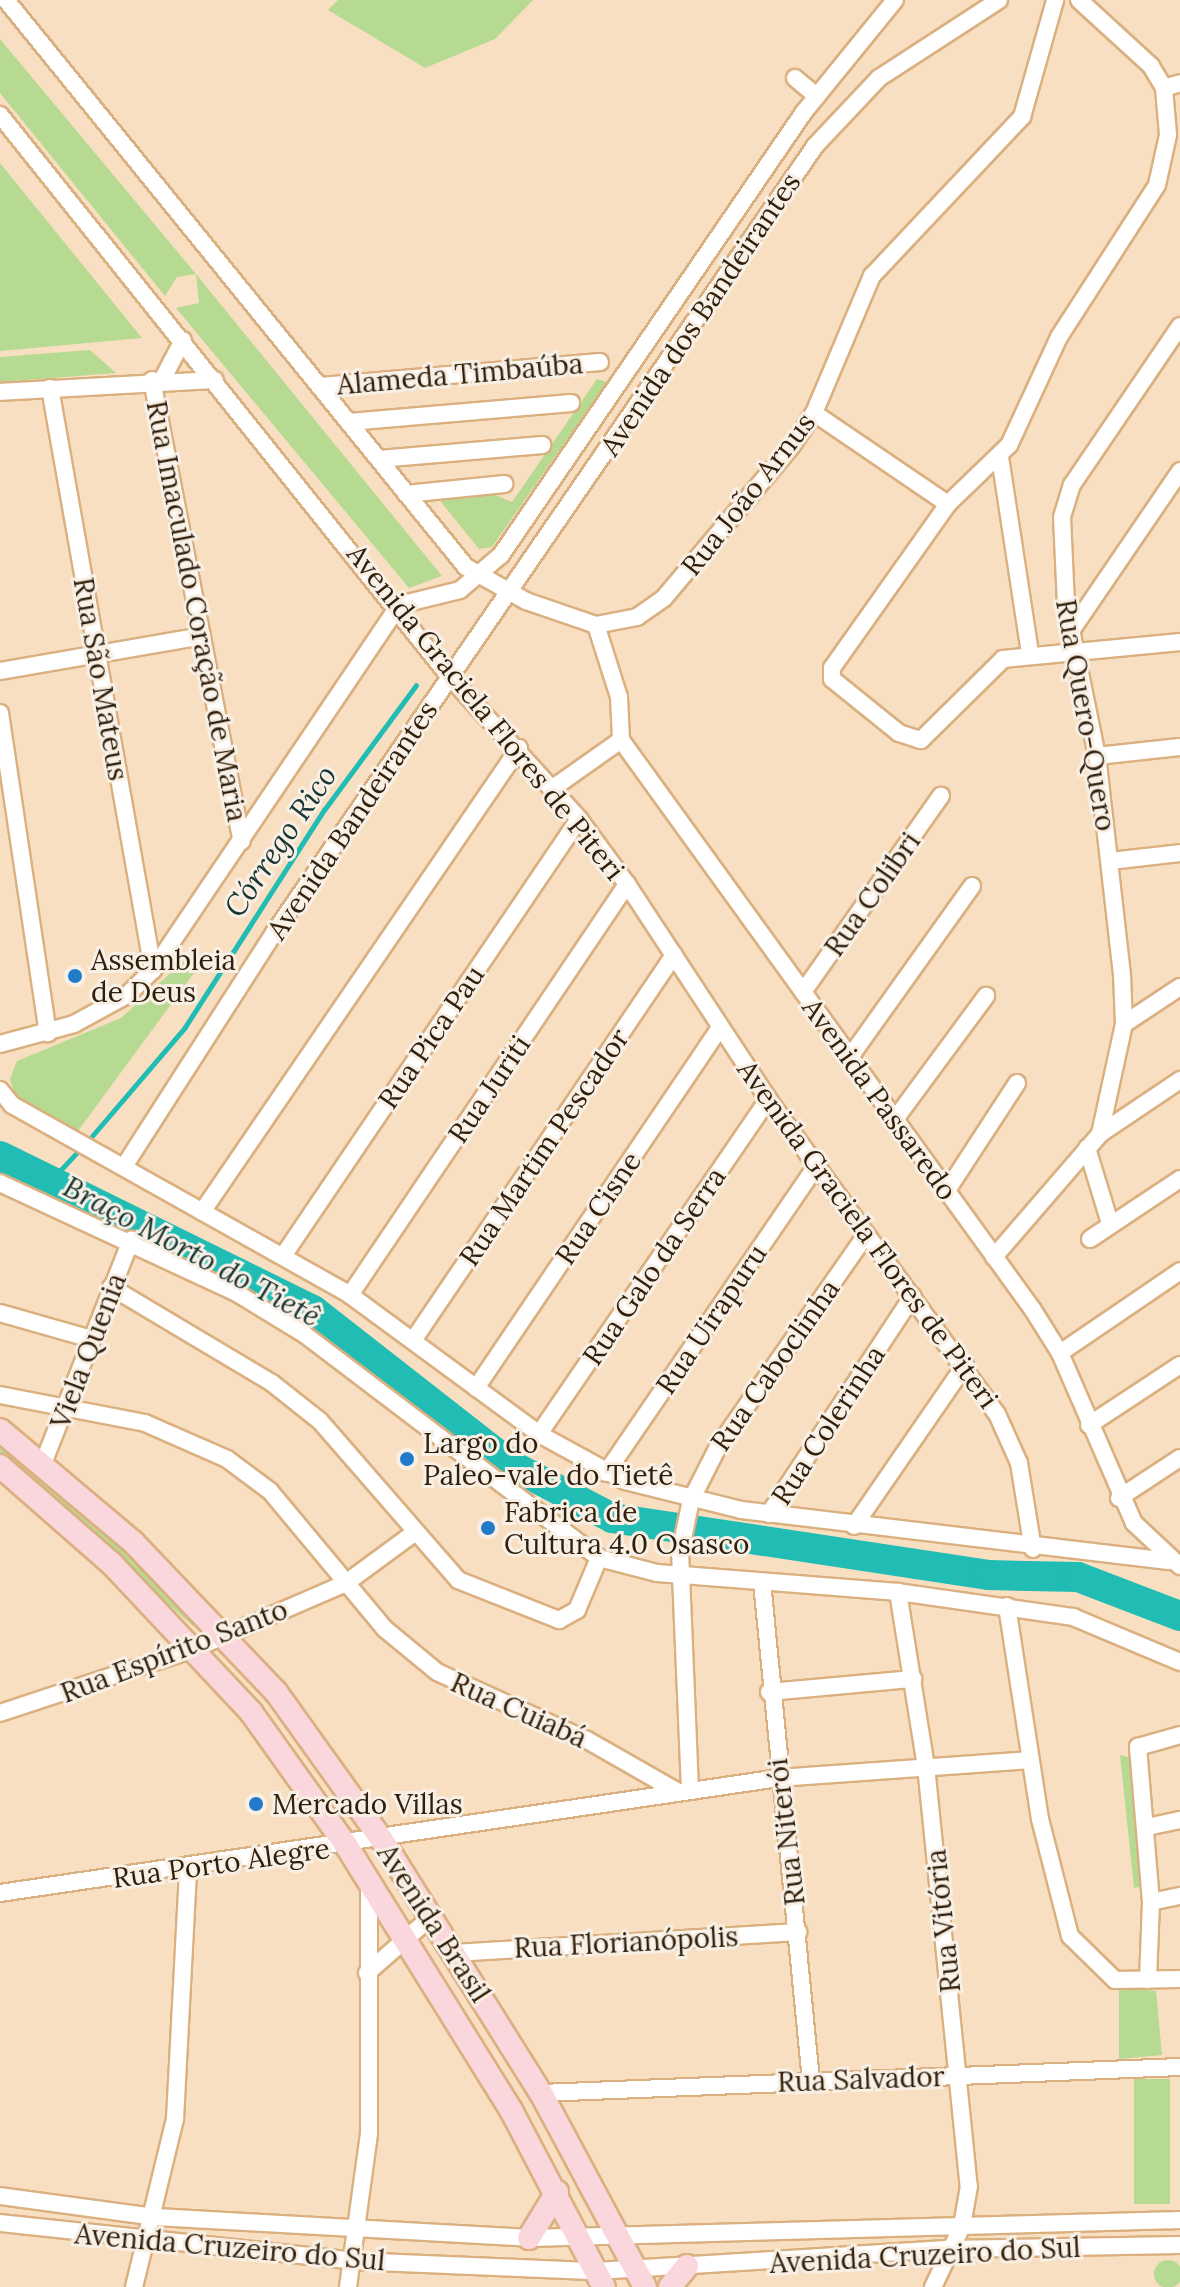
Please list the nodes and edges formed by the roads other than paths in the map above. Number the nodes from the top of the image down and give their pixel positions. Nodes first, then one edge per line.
1 (6, 0) edge
2 (895, 0) edge
3 (999, 0) edge
4 (1055, 0) edge
5 (1079, 0) edge
6 (795, 78) dead end
7 (1172, 86) edge
8 (815, 95) junction
9 (0, 115) edge
10 (1180, 326) edge
11 (183, 340) junction
12 (600, 362) dead end
13 (157, 380) junction
14 (215, 380) junction
15 (321, 386) junction
16 (50, 388) junction
17 (0, 392) edge
18 (571, 403) dead end
19 (814, 413) junction
20 (349, 422) junction
21 (542, 445) dead end
22 (1000, 457) junction
23 (379, 459) junction
24 (1180, 471) edge
25 (504, 484) dead end
26 (406, 494) junction
27 (948, 504) junction
28 (480, 578) junction
29 (507, 592) junction
30 (399, 605) junction
31 (596, 625) junction
32 (1071, 631) junction
33 (202, 636) junction
34 (1177, 637) edge
35 (1030, 653) junction
36 (96, 655) junction
37 (1077, 655) junction
38 (0, 671) edge
39 (450, 677) junction
40 (0, 713) edge
41 (621, 740) junction
42 (1180, 747) edge
43 (519, 748) junction
44 (1097, 756) junction
45 (553, 788) junction
46 (941, 796) dead end
47 (579, 819) junction
48 (242, 841) junction
49 (1180, 853) edge
50 (1110, 861) junction
51 (627, 884) junction
52 (972, 886) dead end
53 (674, 955) junction
54 (153, 970) junction
55 (1180, 987) edge
56 (803, 992) junction
57 (986, 996) dead end
58 (1124, 1024) junction
59 (720, 1028) junction
60 (48, 1033) junction
61 (0, 1044) edge
62 (850, 1057) junction
63 (1180, 1080) edge
64 (1017, 1083) dead end
65 (0, 1090) edge
66 (768, 1099) junction
67 (896, 1118) junction
68 (1100, 1134) junction
69 (1087, 1148) junction
70 (125, 1165) junction
71 (816, 1166) junction
72 (1180, 1179) edge
73 (0, 1183) edge
74 (946, 1192) junction
75 (202, 1212) junction
76 (1110, 1223) junction
77 (866, 1235) junction
78 (1090, 1239) dead end
79 (131, 1240) junction
80 (283, 1256) junction
81 (994, 1257) junction
82 (1180, 1271) edge
83 (111, 1287) junction
84 (350, 1295) junction
85 (913, 1296) junction
86 (0, 1313) edge
87 (91, 1339) junction
88 (414, 1339) junction
89 (1060, 1353) junction
90 (965, 1365) junction
91 (1180, 1365) edge
92 (476, 1388) junction
93 (0, 1395) edge
94 (67, 1407) junction
95 (1089, 1425) junction
96 (0, 1430) edge
97 (539, 1434) junction
98 (1180, 1458) edge
99 (44, 1461) junction
100 (0, 1466) edge
101 (606, 1473) junction
102 (1119, 1498) junction
103 (690, 1504) junction
104 (769, 1514) junction
105 (854, 1526) junction
106 (411, 1536) junction
107 (1033, 1549) junction
108 (599, 1558) junction
109 (1176, 1560) edge
110 (680, 1570) junction
111 (762, 1582) junction
112 (346, 1583) junction
113 (898, 1592) junction
114 (1007, 1606) junction
115 (227, 1633) junction
116 (196, 1648) junction
117 (1180, 1662) edge
118 (913, 1679) junction
119 (769, 1692) junction
120 (0, 1713) edge
121 (1180, 1735) edge
122 (1030, 1760) junction
123 (926, 1766) junction
124 (779, 1778) junction
125 (684, 1791) junction
126 (1180, 1820) edge
127 (1147, 1827) junction
128 (382, 1840) junction
129 (346, 1845) junction
130 (188, 1867) junction
131 (369, 1881) junction
132 (0, 1893) edge
133 (1180, 1896) edge
134 (1151, 1902) junction
135 (431, 1917) junction
136 (798, 1932) junction
137 (401, 1936) junction
138 (454, 1953) junction
139 (367, 1973) junction
140 (1180, 1979) edge
141 (1148, 1980) junction
142 (1180, 2067) edge
143 (959, 2075) junction
144 (811, 2081) junction
145 (541, 2093) junction
146 (557, 2192) junction
147 (0, 2196) edge
148 (156, 2217) junction
149 (1180, 2220) edge
150 (0, 2223) edge
151 (962, 2226) junction
152 (358, 2232) junction
153 (624, 2237) junction
154 (529, 2238) junction
155 (581, 2238) junction
156 (149, 2241) junction
157 (1180, 2245) edge
158 (949, 2249) junction
159 (353, 2261) junction
160 (687, 2266) junction
161 (641, 2278) edge
162 (600, 2279) edge
163 (134, 2287) edge
164 (348, 2287) edge
165 (670, 2287) edge
166 (933, 2287) edge

1 - 15 street
2 - 8 street
3 - 29 street, Avenida dos Bandeirantes
4 - 19 street, Rua João Arnus
5 - 7 street
6 - 8 street
7 - 22 street
8 - 28 street
9 - 11 street, Avenida Graciela Flores de Piteri
10 - 32 street, Rua Quero-Quero
11 - 13 street
11 - 14 street, Avenida Graciela Flores de Piteri
12 - 15 street, Alameda Timbaúba
13 - 14 street
13 - 16 street
13 - 33 street, Rua Imaculado Coração de Maria
14 - 30 street, Avenida Graciela Flores de Piteri
15 - 20 street
16 - 17 street
16 - 36 street, Rua São Mateus
18 - 20 street
19 - 27 street
19 - 31 street, Rua João Arnus
20 - 23 street
21 - 23 street
22 - 27 street
22 - 35 street
23 - 26 street
24 - 32 street
25 - 26 street
26 - 28 street
27 - 35 street
28 - 29 street
28 - 30 street
29 - 31 street
29 - 39 street, Avenida dos Bandeirantes
30 - 39 street, Avenida Graciela Flores de Piteri
30 - 48 street
31 - 41 street
32 - 37 street, Rua Quero-Quero
33 - 36 street
33 - 48 street, Rua Imaculado Coração de Maria
34 - 37 street
35 - 37 street
36 - 38 street
36 - 54 street, Rua São Mateus
37 - 44 street, Rua Quero-Quero
39 - 43 street, Avenida Graciela Flores de Piteri
39 - 70 street, Avenida Bandeirantes
40 - 60 street
41 - 45 street
41 - 56 street, Avenida Passaredo
42 - 44 street
43 - 45 street, Avenida Graciela Flores de Piteri
43 - 75 street
44 - 50 street, Rua Quero-Quero
45 - 47 street, Avenida Graciela Flores de Piteri
46 - 56 street, Rua Colibri
47 - 51 street, Avenida Graciela Flores de Piteri
47 - 80 street, Rua Pica Pau
48 - 54 street
49 - 50 street
50 - 58 street, Rua Quero-Quero
51 - 53 street, Avenida Graciela Flores de Piteri
51 - 84 street, Rua Juriti
52 - 62 street
53 - 59 street, Avenida Graciela Flores de Piteri
53 - 88 street, Rua Martim Pescador
54 - 60 street
55 - 58 street
56 - 62 street, Avenida Passaredo
57 - 67 street
58 - 68 street, Rua Quero-Quero
59 - 66 street, Avenida Graciela Flores de Piteri
59 - 92 street, Rua Cisne
60 - 61 street
62 - 67 street, Avenida Passaredo
63 - 68 street
64 - 74 street
65 - 70 street
66 - 71 street, Avenida Graciela Flores de Piteri
66 - 97 street, Rua Galo da Serra
67 - 74 street, Avenida Passaredo
68 - 69 street
69 - 76 street
69 - 81 street
70 - 75 street
71 - 77 street, Avenida Graciela Flores de Piteri
71 - 101 street, Rua Uirapuru
72 - 76 street
73 - 79 street
74 - 81 street, Avenida Passaredo
75 - 80 street
76 - 78 street
77 - 85 street, Avenida Graciela Flores de Piteri
77 - 103 street, Rua Caboclinha
79 - 83 street, Viela Quenia
79 - 108 street
80 - 84 street
81 - 89 street, Avenida Passaredo
82 - 89 street
83 - 87 street, Viela Quenia
83 - 106 street
84 - 88 street
85 - 90 street, Avenida Graciela Flores de Piteri
85 - 104 street, Rua Colerinha
86 - 87 street
87 - 94 street, Viela Quenia
88 - 92 street
89 - 95 street, Avenida Passaredo
90 - 105 street
90 - 107 street, Avenida Graciela Flores de Piteri
91 - 95 street
92 - 97 street
93 - 94 street, Rua Cuiabá
94 - 99 street, Viela Quenia
94 - 112 street, Rua Cuiabá
95 - 102 street, Avenida Passaredo
96 - 99 main road, Avenida Brasil
97 - 101 street
98 - 102 street
99 - 115 main road, Avenida Brasil
100 - 116 main road, Avenida Brasil
101 - 103 street
102 - 109 street, Avenida Passaredo
103 - 104 street
103 - 110 street, Rua Caboclinha
104 - 105 street
105 - 107 street
106 - 108 street
106 - 112 street, Rua Espírito Santo
107 - 109 street
108 - 110 street
110 - 111 street
110 - 125 street, Rua Caboclinha
111 - 113 street
111 - 119 street, Rua Niterói
112 - 115 street, Rua Espírito Santo
112 - 125 street, Rua Cuiabá
113 - 114 street
113 - 118 street, Rua Vitória
114 - 117 street
114 - 122 street
115 - 116 street, Rua Espírito Santo
115 - 128 main road, Avenida Brasil
116 - 120 street, Rua Espírito Santo
116 - 129 main road, Avenida Brasil
118 - 119 street
118 - 123 street, Rua Vitória
119 - 124 street, Rua Niterói
121 - 127 street
122 - 123 street
122 - 141 street
123 - 124 street
123 - 143 street, Rua Vitória
124 - 125 street
124 - 136 street, Rua Niterói
125 - 128 street, Rua Porto Alegre
126 - 127 street
127 - 134 street
128 - 129 street, Rua Porto Alegre
128 - 135 main road, Avenida Brasil
129 - 130 street, Rua Porto Alegre
129 - 131 main road, Avenida Brasil
130 - 132 street, Rua Porto Alegre
130 - 148 street
131 - 137 main road, Avenida Brasil
131 - 139 street
133 - 134 street
134 - 141 street
135 - 137 street
135 - 138 main road, Avenida Brasil
136 - 138 street, Rua Florianópolis
136 - 144 street, Rua Niterói
137 - 139 street
137 - 146 main road, Avenida Brasil
138 - 145 main road, Avenida Brasil
139 - 152 street
140 - 141 street
142 - 143 street, Rua Salvador
143 - 144 street, Rua Salvador
143 - 151 street, Rua Vitória
144 - 145 street, Rua Salvador
145 - 153 main road, Avenida Brasil
146 - 154 main road
146 - 155 main road, Avenida Brasil
147 - 148 street, Avenida Cruzeiro do Sul
148 - 152 street, Avenida Cruzeiro do Sul
148 - 156 street
149 - 151 street, Avenida Cruzeiro do Sul
150 - 156 street, Avenida Cruzeiro do Sul
151 - 153 street, Avenida Cruzeiro do Sul
151 - 158 street, Rua Vitória
152 - 154 street, Avenida Cruzeiro do Sul
152 - 159 street
153 - 155 street, Avenida Cruzeiro do Sul
153 - 161 main road, Avenida Brasil
154 - 155 street, Avenida Cruzeiro do Sul
155 - 162 main road, Avenida Brasil
156 - 159 street, Avenida Cruzeiro do Sul
156 - 163 street
157 - 158 street, Avenida Cruzeiro do Sul
158 - 160 street, Avenida Cruzeiro do Sul
158 - 166 street, Rua Vitória
159 - 162 street, Avenida Cruzeiro do Sul
159 - 164 street
160 - 161 street, Avenida Cruzeiro do Sul
160 - 165 main road
161 - 162 street, Avenida Cruzeiro do Sul

